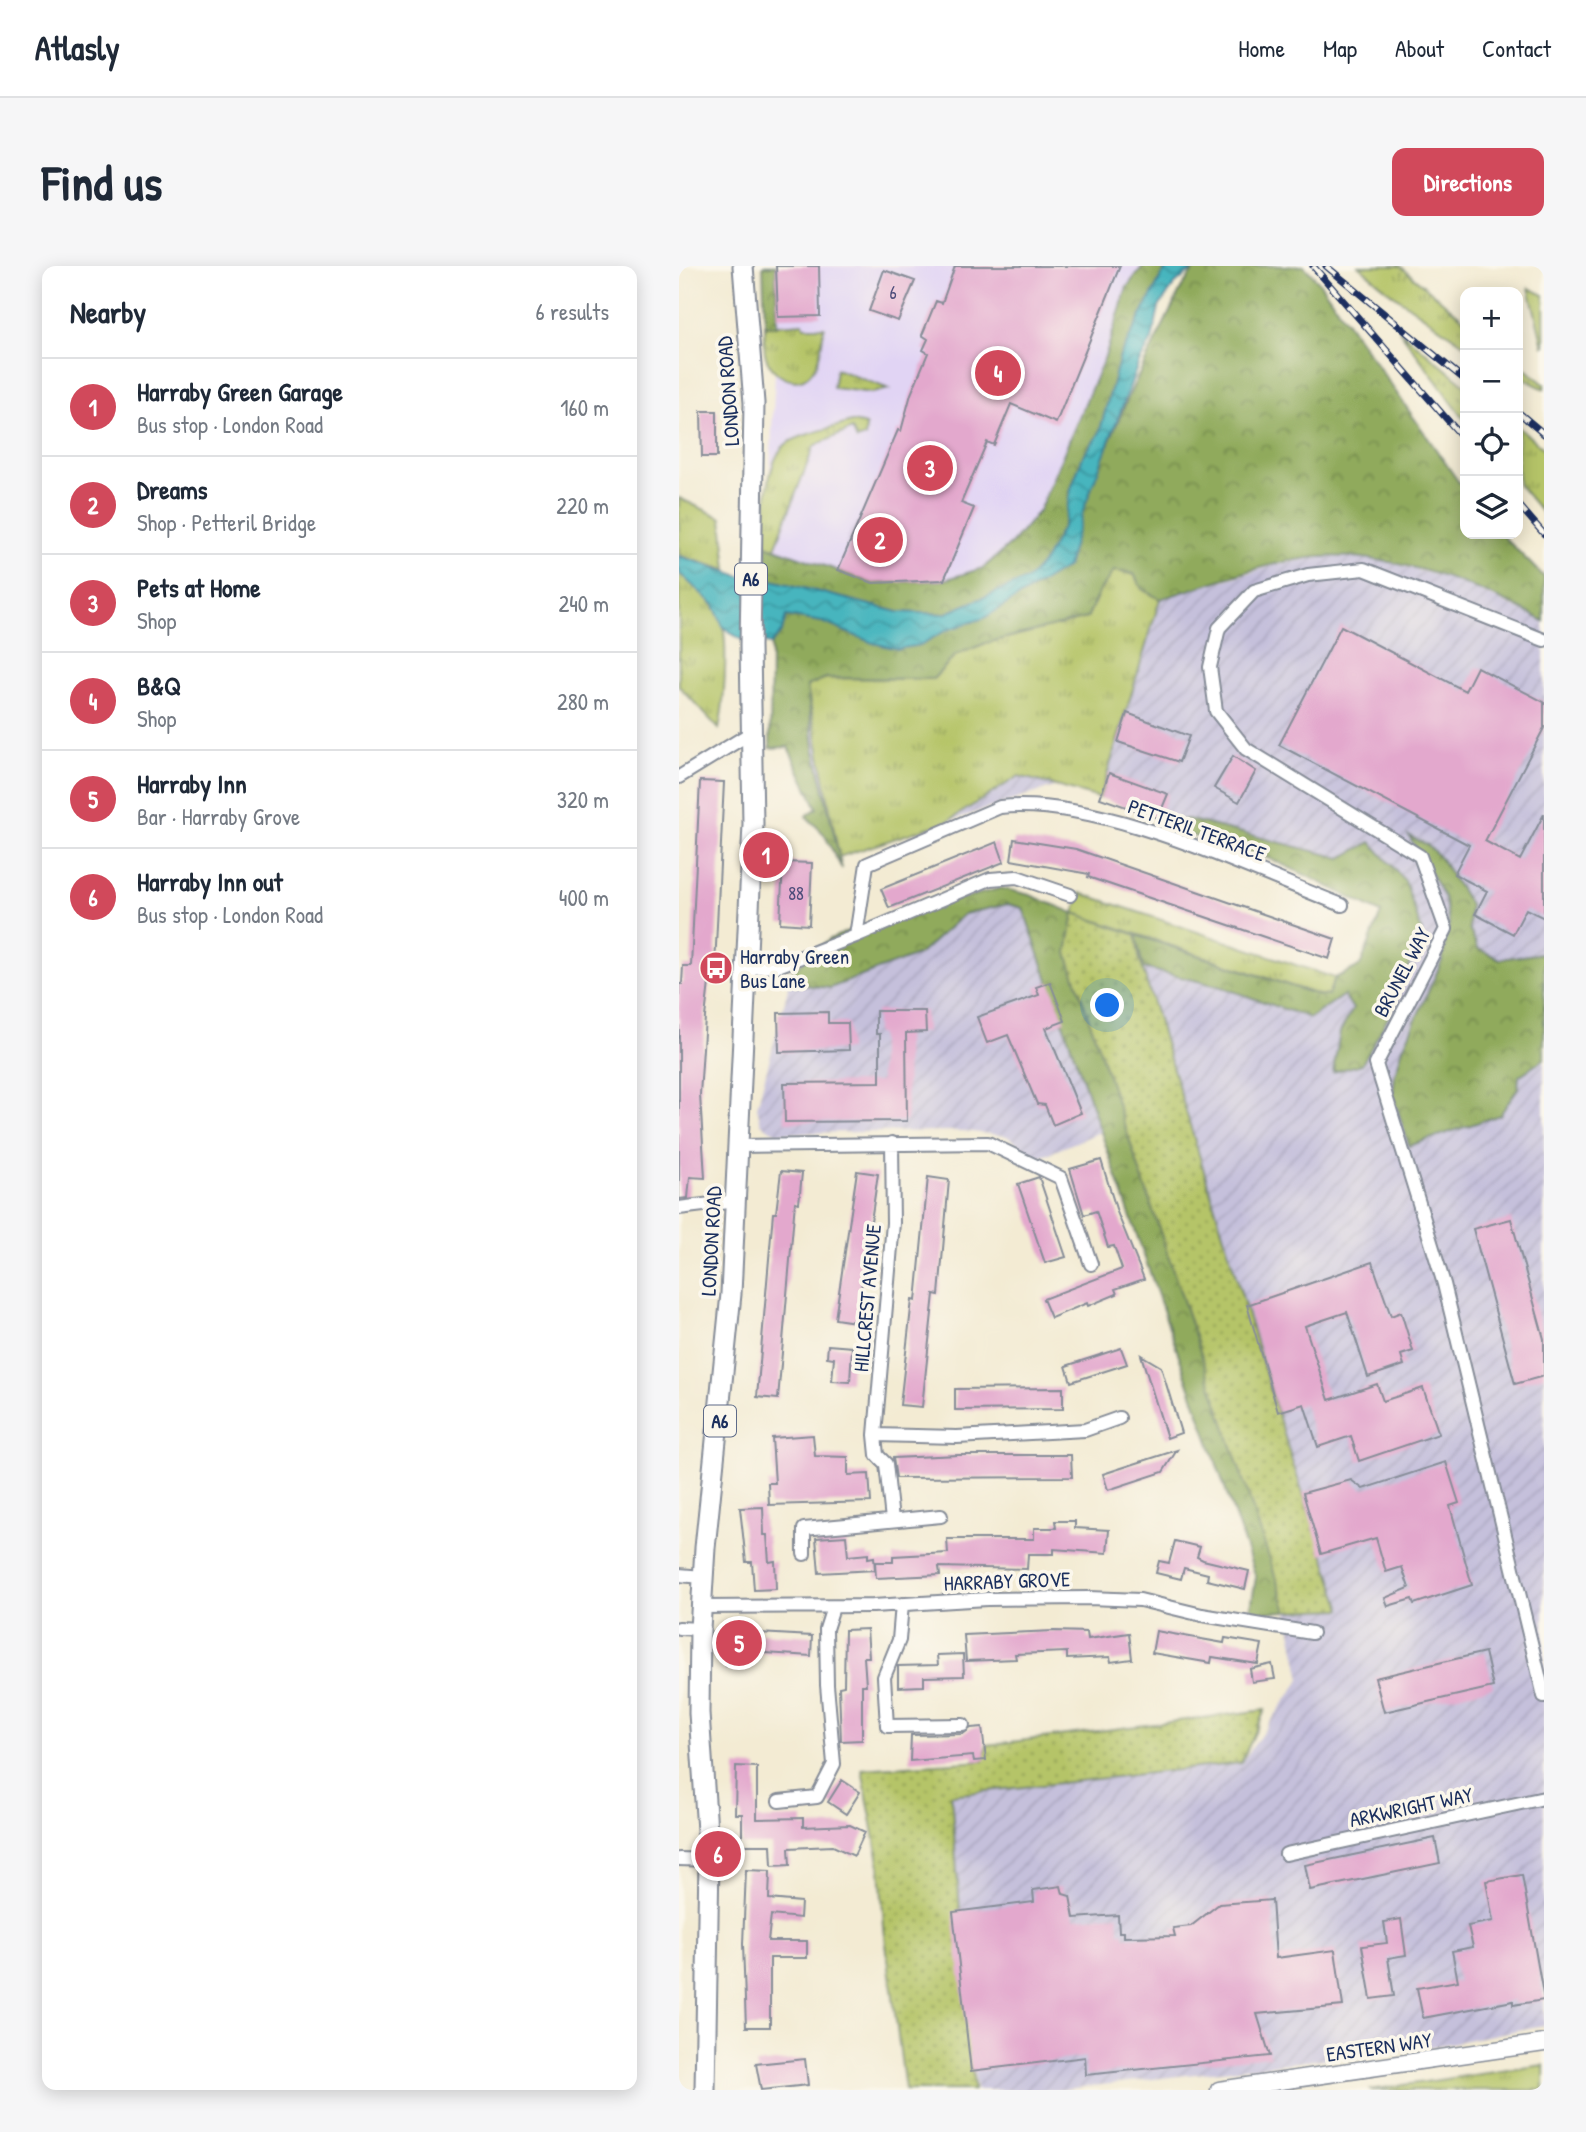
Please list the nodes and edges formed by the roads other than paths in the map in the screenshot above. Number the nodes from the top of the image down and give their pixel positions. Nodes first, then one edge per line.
1 (743, 266) edge
2 (1544, 640) edge
3 (754, 731) junction
4 (679, 777) edge
5 (1070, 895) dead end
6 (1342, 905) dead end
7 (856, 936) junction
8 (748, 968) junction
9 (892, 1143) junction
10 (740, 1146) junction
11 (736, 1201) junction
12 (679, 1208) edge
13 (1090, 1264) dead end
14 (1119, 1418) dead end
15 (875, 1435) junction
16 (941, 1516) dead end
17 (892, 1520) junction
18 (804, 1554) dead end
19 (679, 1575) edge
20 (703, 1577) junction
21 (902, 1604) junction
22 (701, 1607) junction
23 (833, 1607) junction
24 (679, 1629) edge
25 (700, 1629) junction
26 (1538, 1632) edge
27 (1312, 1633) dead end
28 (1544, 1696) edge
29 (963, 1725) dead end
30 (1544, 1798) edge
31 (779, 1801) dead end
32 (1286, 1854) dead end
33 (679, 1860) edge
34 (709, 1860) junction
35 (1544, 2043) edge
36 (705, 2090) edge
37 (1219, 2090) edge

1 - 3 main road, LONDON ROAD / A6
2 - 26 street, BRUNEL WAY
3 - 4 street
3 - 8 main road, LONDON ROAD / A6
5 - 7 street
6 - 7 street, PETTERIL TERRACE
7 - 8 street
8 - 10 main road, LONDON ROAD / A6
9 - 10 street
9 - 13 street
9 - 15 street, HILLCREST AVENUE
10 - 11 main road, LONDON ROAD / A6
11 - 12 street
11 - 20 main road, LONDON ROAD / A6
14 - 15 street
15 - 17 street, HILLCREST AVENUE
16 - 17 street
17 - 18 street
19 - 20 street
20 - 22 main road, LONDON ROAD / A6
21 - 23 street, HARRABY GROVE
21 - 27 street, HARRABY GROVE
21 - 29 street
22 - 23 street, HARRABY GROVE
22 - 25 main road, LONDON ROAD / A6
23 - 31 street
24 - 25 street
25 - 34 main road, LONDON ROAD / A6
26 - 28 street, BRUNEL WAY
30 - 32 street, ARKWRIGHT WAY
33 - 34 street
34 - 36 main road, LONDON ROAD / A6
35 - 37 street, EASTERN WAY

